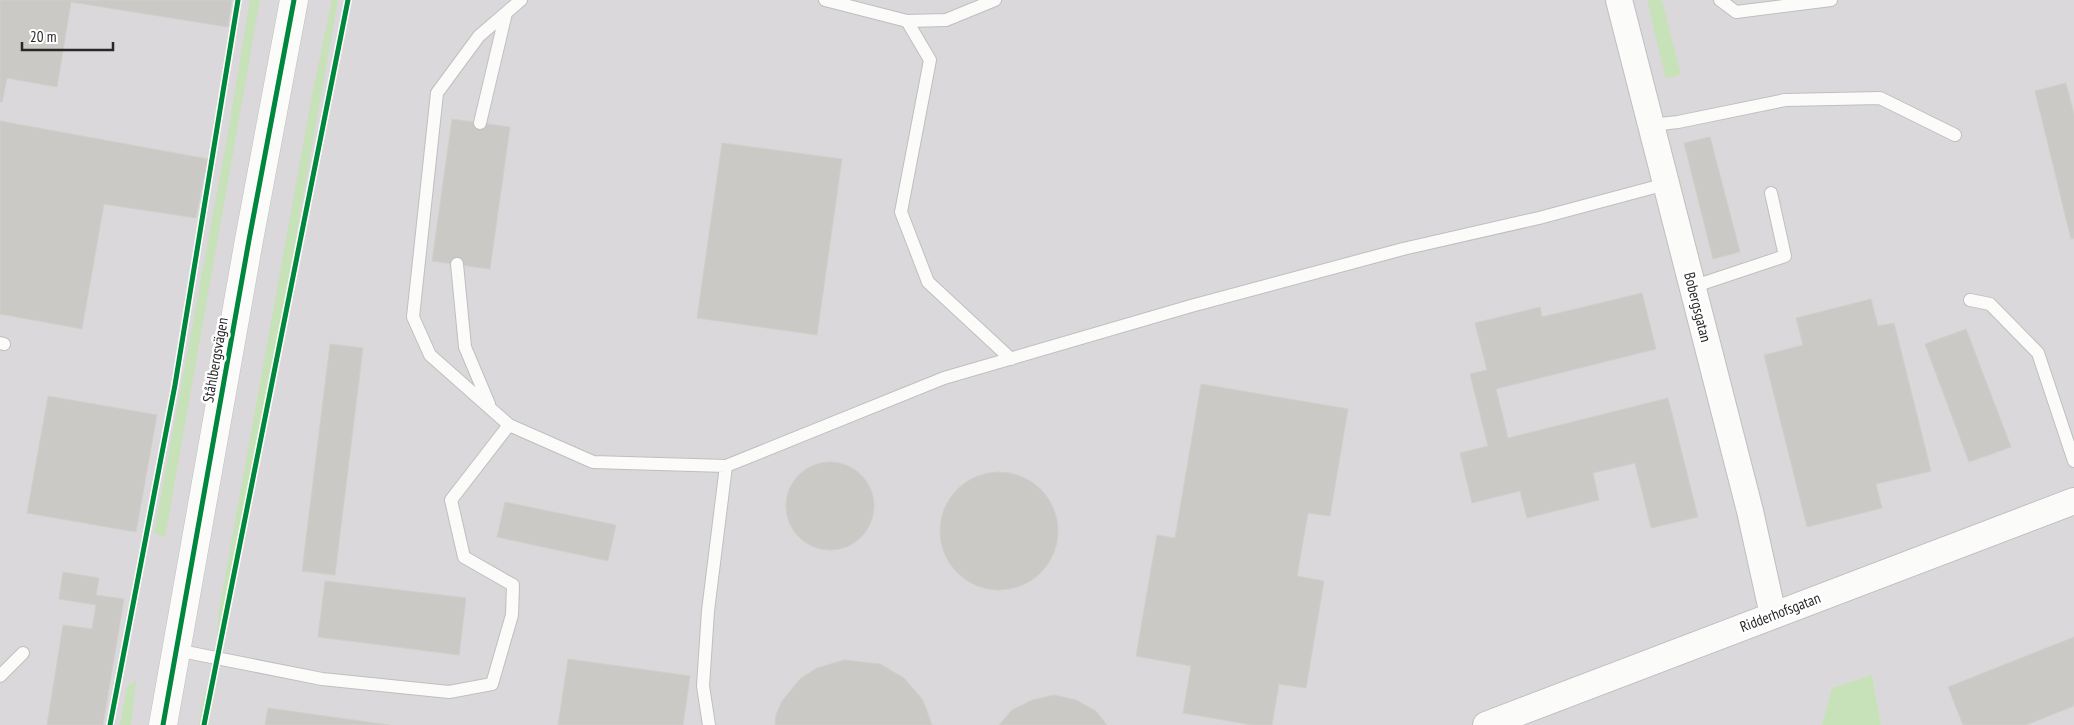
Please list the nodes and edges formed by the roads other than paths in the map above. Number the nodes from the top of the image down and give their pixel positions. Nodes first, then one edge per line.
1 (294, 0) edge
2 (520, 0) edge
3 (825, 0) edge
4 (995, 0) edge
5 (1619, 0) edge
6 (1720, 0) edge
7 (1830, 0) edge
8 (506, 13) junction
9 (906, 21) junction
10 (480, 123) dead end
11 (1651, 124) junction
12 (1955, 135) dead end
13 (1666, 184) junction
14 (1771, 193) dead end
15 (458, 264) dead end
16 (1692, 287) junction
17 (1970, 300) dead end
18 (1012, 359) junction
19 (490, 408) junction
20 (509, 425) junction
21 (2074, 461) edge
22 (726, 466) junction
23 (2074, 501) edge
24 (1773, 615) junction
25 (176, 650) junction
26 (23, 653) dead end
27 (0, 676) edge
28 (163, 725) edge
29 (709, 725) edge
30 (1486, 725) edge

1 - 25 street, Ståhlbergsvägen
2 - 8 lane
3 - 9 lane
4 - 9 lane
5 - 11 street, Bobergsgatan
6 - 7 lane
8 - 10 lane
8 - 19 lane
9 - 18 lane
11 - 12 lane
11 - 13 street, Bobergsgatan
13 - 16 street, Bobergsgatan
13 - 18 lane
14 - 16 lane
15 - 19 lane
16 - 24 street, Bobergsgatan
17 - 21 lane
18 - 22 lane
19 - 20 lane
20 - 22 lane
20 - 25 lane
22 - 29 lane
23 - 24 street, Ridderhofsgatan
24 - 30 street, Ridderhofsgatan
25 - 28 street, Ståhlbergsvägen
26 - 27 lane

